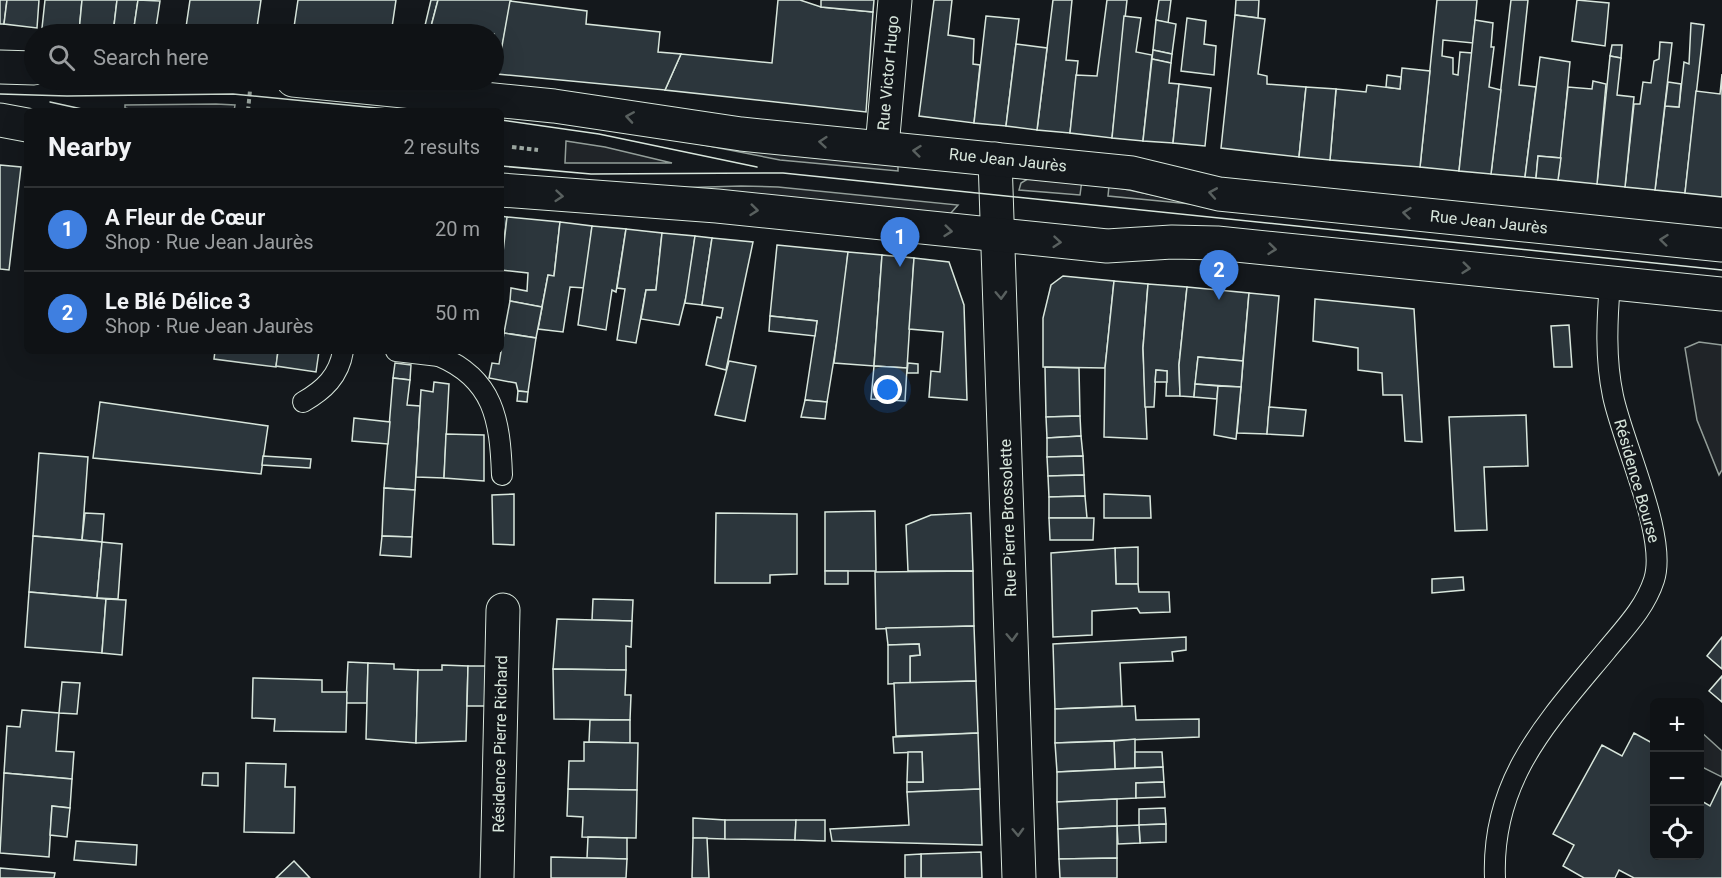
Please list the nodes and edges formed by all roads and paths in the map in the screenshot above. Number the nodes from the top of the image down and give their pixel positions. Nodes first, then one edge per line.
1 (895, 0) edge
2 (0, 67) edge
3 (24, 68) edge
4 (250, 90) edge
5 (390, 90) edge
6 (248, 108) edge
7 (0, 120) edge
8 (24, 124) edge
9 (512, 147) dead end
10 (882, 147) junction
11 (541, 150) dead end
12 (995, 159) junction
13 (504, 190) edge
14 (999, 236) junction
15 (1722, 246) edge
16 (1610, 282) junction
17 (1722, 294) edge
18 (342, 354) edge
19 (441, 354) edge
20 (303, 402) dead end
21 (502, 475) dead end
22 (503, 610) dead end
23 (497, 878) edge
24 (1019, 878) edge
25 (1495, 878) edge

1 - 10 main road, Rue Victor Hugo
2 - 3 main road
4 - 6 path
10 -> 5 main road, Rue Jean Jaurès
7 - 8 main road
9 - 11 path
12 -> 10 main road, Rue Jean Jaurès
12 - 14 main road, Rue Pierre Brossolette
15 -> 12 main road, Rue Jean Jaurès
13 -> 14 main road
14 -> 16 main road
14 -> 24 main road, Rue Pierre Brossolette
16 - 17 main road
16 - 25 lane, Résidence Bourse
18 - 20 lane
19 - 21 lane
22 - 23 main road, Résidence Pierre Richard

